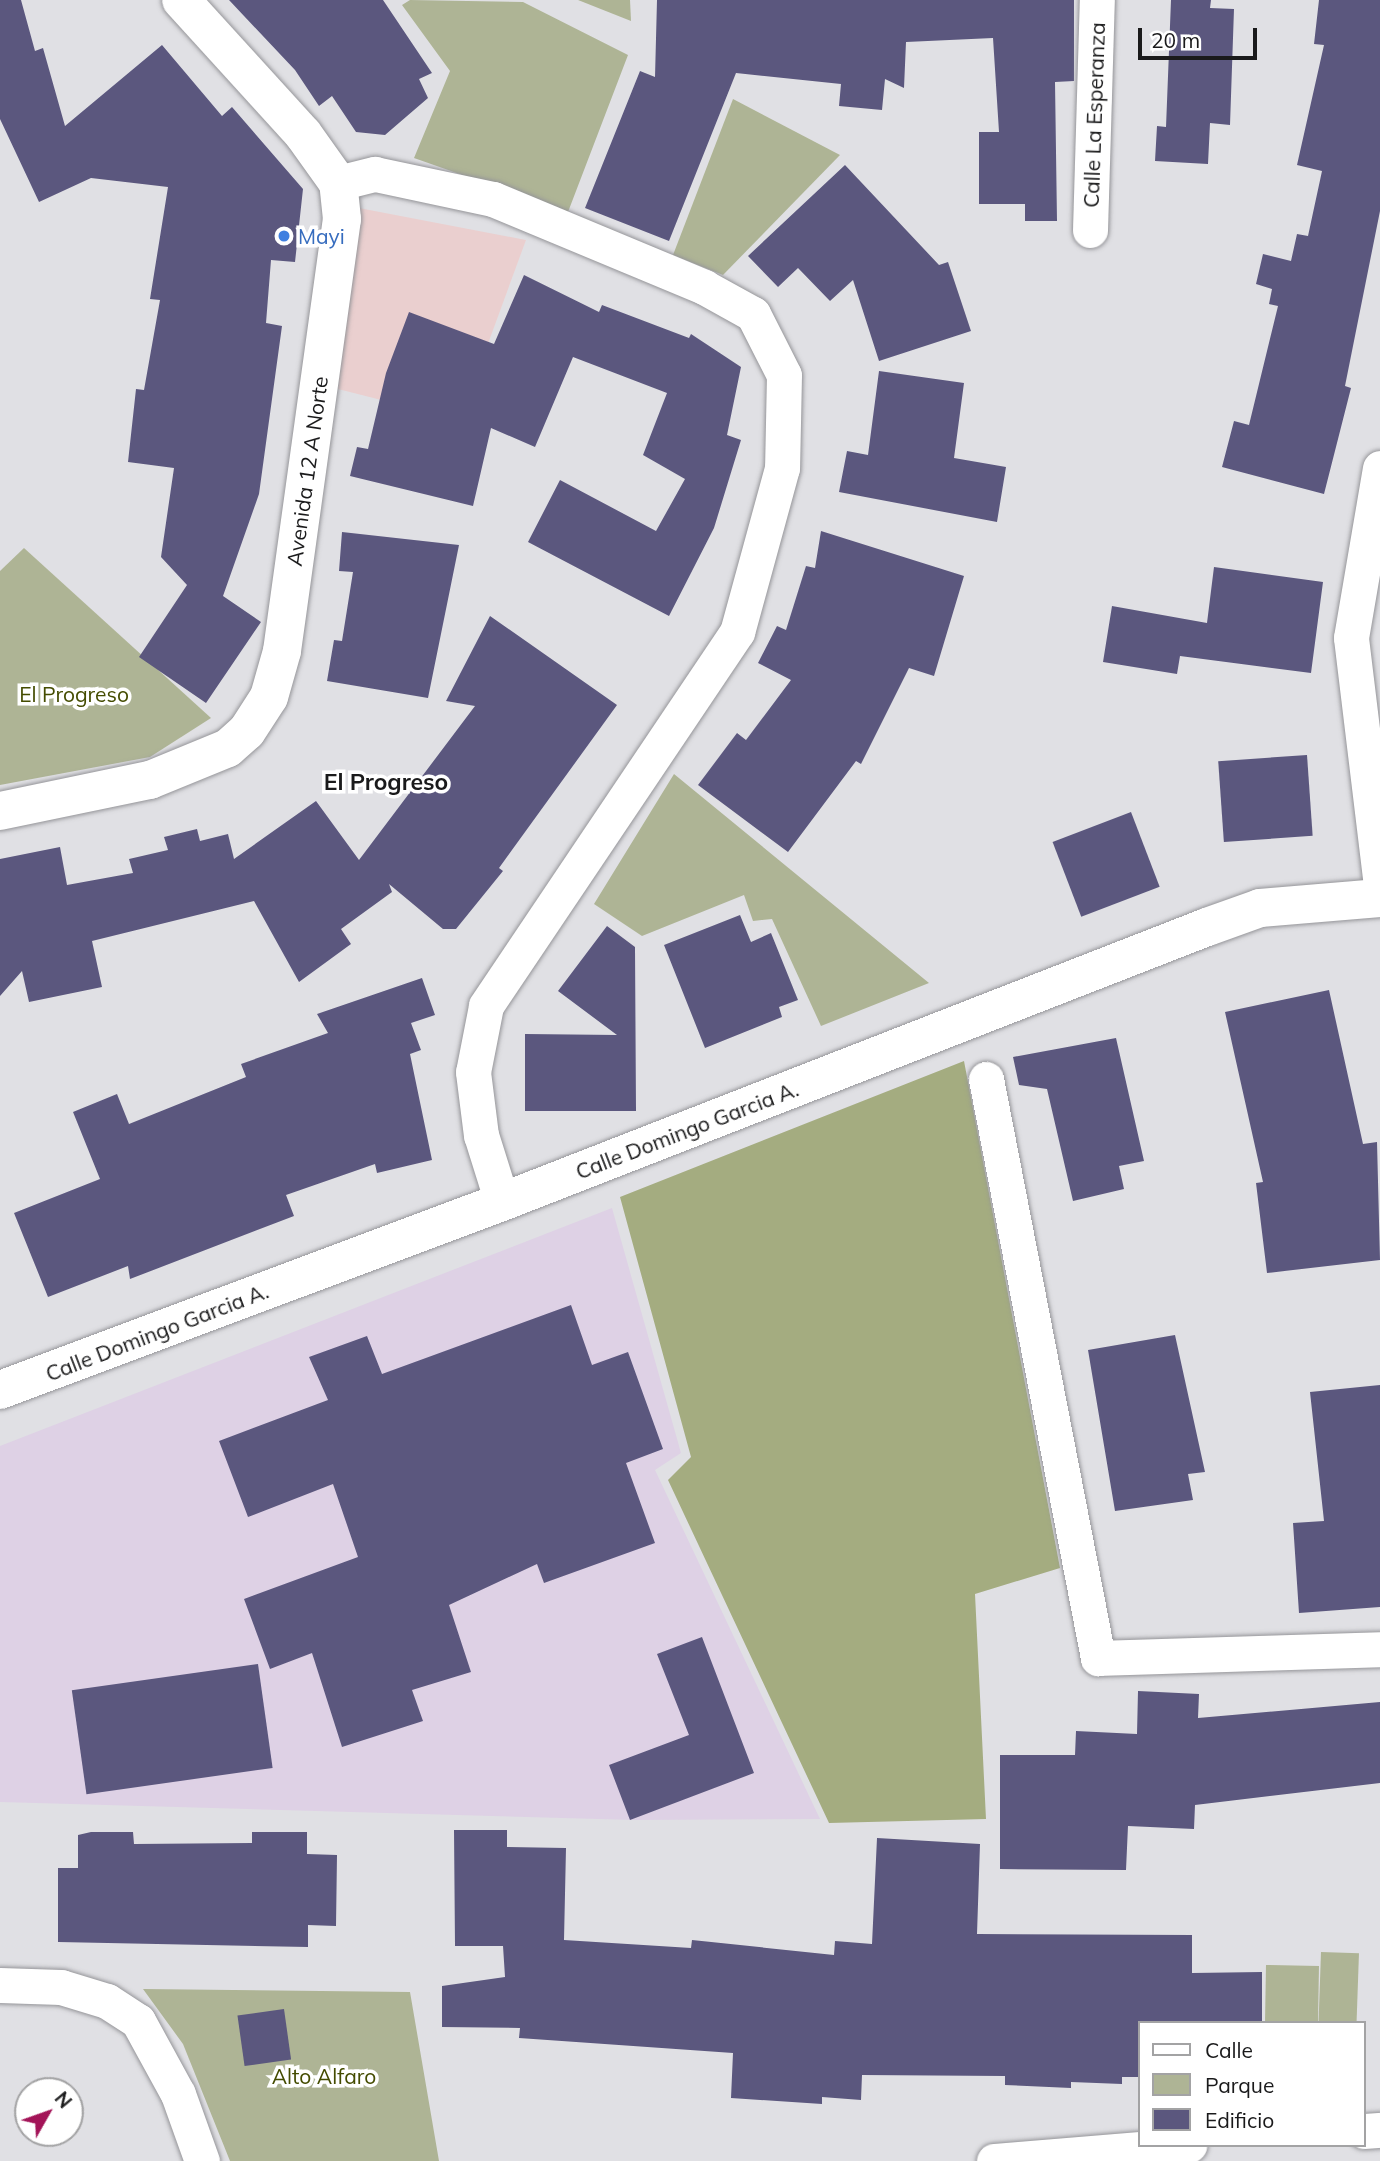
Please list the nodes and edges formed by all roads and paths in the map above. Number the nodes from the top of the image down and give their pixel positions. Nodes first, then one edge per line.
1 (181, 0) edge
2 (1097, 0) edge
3 (338, 183) junction
4 (1090, 230) dead end
5 (1380, 468) edge
6 (0, 811) edge
7 (1380, 879) edge
8 (1380, 898) edge
9 (986, 1079) dead end
10 (502, 1202) junction
11 (0, 1390) edge
12 (1380, 1649) edge
13 (0, 1985) edge
14 (1165, 2147) edge
15 (202, 2161) edge
16 (994, 2161) edge

1 - 3 main road, Avenida 12 A Norte
2 - 4 street, Calle La Esperanza
3 - 6 main road, Avenida 12 A Norte
3 - 10 street
5 - 7 street
8 - 10 main road, Calle Domingo Garcia A.
9 - 12 street
10 - 11 main road, Calle Domingo Garcia A.
13 - 15 street
14 - 16 street

